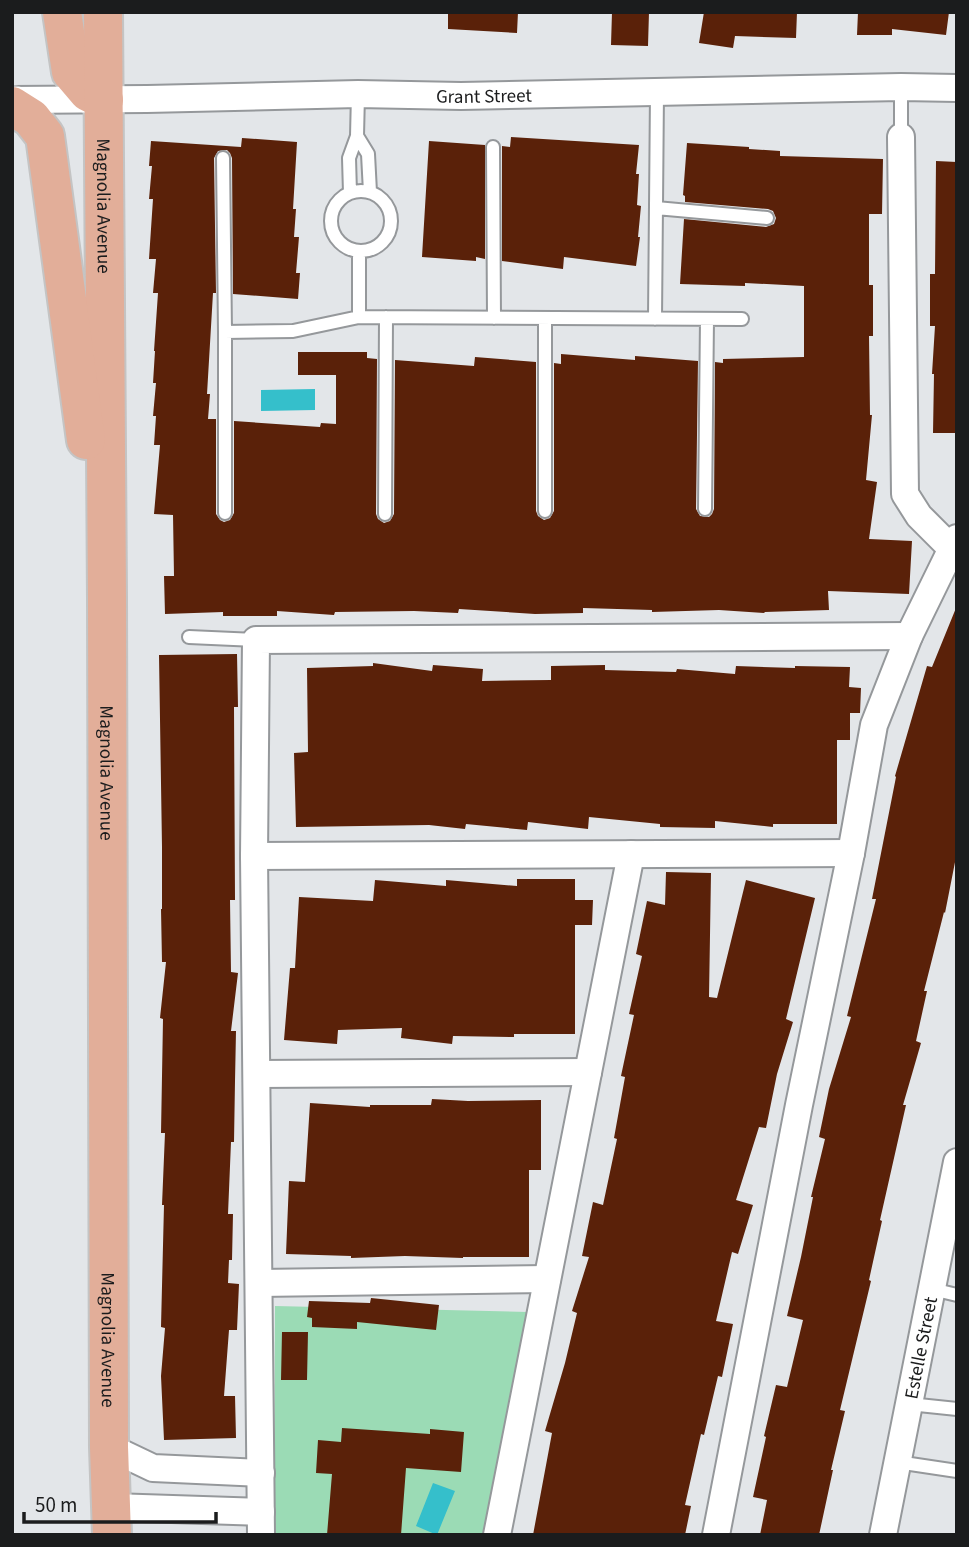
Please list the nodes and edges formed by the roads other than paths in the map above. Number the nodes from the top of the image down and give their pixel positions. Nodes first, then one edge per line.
1 (62, 12) edge
2 (103, 12) edge
3 (901, 87) junction
4 (957, 88) edge
5 (657, 92) junction
6 (358, 94) junction
7 (12, 100) edge
8 (104, 100) junction
9 (12, 106) edge
10 (357, 136) junction
11 (901, 137) joint
12 (492, 148) dead end
13 (223, 158) dead end
14 (370, 192) junction
15 (350, 193) junction
16 (656, 208) junction
17 (767, 218) dead end
18 (359, 251) junction
19 (359, 317) junction
20 (386, 317) junction
21 (494, 318) junction
22 (545, 318) junction
23 (655, 319) junction
24 (707, 319) junction
25 (742, 319) dead end
26 (225, 332) junction
27 (705, 509) dead end
28 (545, 510) dead end
29 (225, 513) dead end
30 (385, 514) dead end
31 (954, 543) edge
32 (107, 598) junction
33 (909, 636) junction
34 (189, 637) dead end
35 (257, 640) junction
36 (851, 853) junction
37 (631, 854) junction
38 (254, 856) junction
39 (588, 1072) junction
40 (257, 1074) junction
41 (957, 1162) edge
42 (547, 1279) junction
43 (259, 1283) junction
44 (944, 1292) edge
45 (909, 1404) junction
46 (957, 1409) edge
47 (109, 1447) junction
48 (897, 1462) junction
49 (957, 1471) edge
50 (261, 1473) junction
51 (112, 1521) edge
52 (261, 1523) edge
53 (497, 1535) edge
54 (716, 1535) edge
55 (883, 1535) edge

1 - 8 main road
2 - 8 main road, Magnolia Avenue
3 - 4 street, Grant Street
3 - 5 street, Grant Street
3 - 11 lane
5 - 6 street, Grant Street
5 - 16 lane
6 - 8 street, Grant Street
6 - 10 lane
7 - 8 street, Grant Street
8 - 32 main road, Magnolia Avenue
9 - 32 main road
10 - 14 lane
10 - 15 lane
11 - 31 street
12 - 21 lane
13 - 26 lane
14 - 15 lane
14 - 18 lane
15 - 18 lane
16 - 17 lane
16 - 23 lane
18 - 19 lane
19 - 20 lane
19 - 26 lane
20 - 21 lane
20 - 30 lane
21 - 22 lane
22 - 23 lane
22 - 28 lane
23 - 24 lane
24 - 25 lane
24 - 27 lane
26 - 29 lane
31 - 33 street
32 - 47 main road, Magnolia Avenue
33 - 35 street
33 - 36 street
34 - 35 lane
35 - 38 street
36 - 37 street
36 - 54 street
37 - 38 street
37 - 39 street
38 - 40 street
39 - 40 street
39 - 42 street
40 - 43 street
41 - 44 street, Estelle Street
42 - 43 street
42 - 53 street
43 - 50 street
44 - 45 street, Estelle Street
45 - 46 lane
45 - 48 street, Estelle Street
47 - 50 street
47 - 51 main road, Magnolia Avenue
48 - 49 lane
48 - 55 street, Estelle Street
50 - 52 street
51 - 52 street

